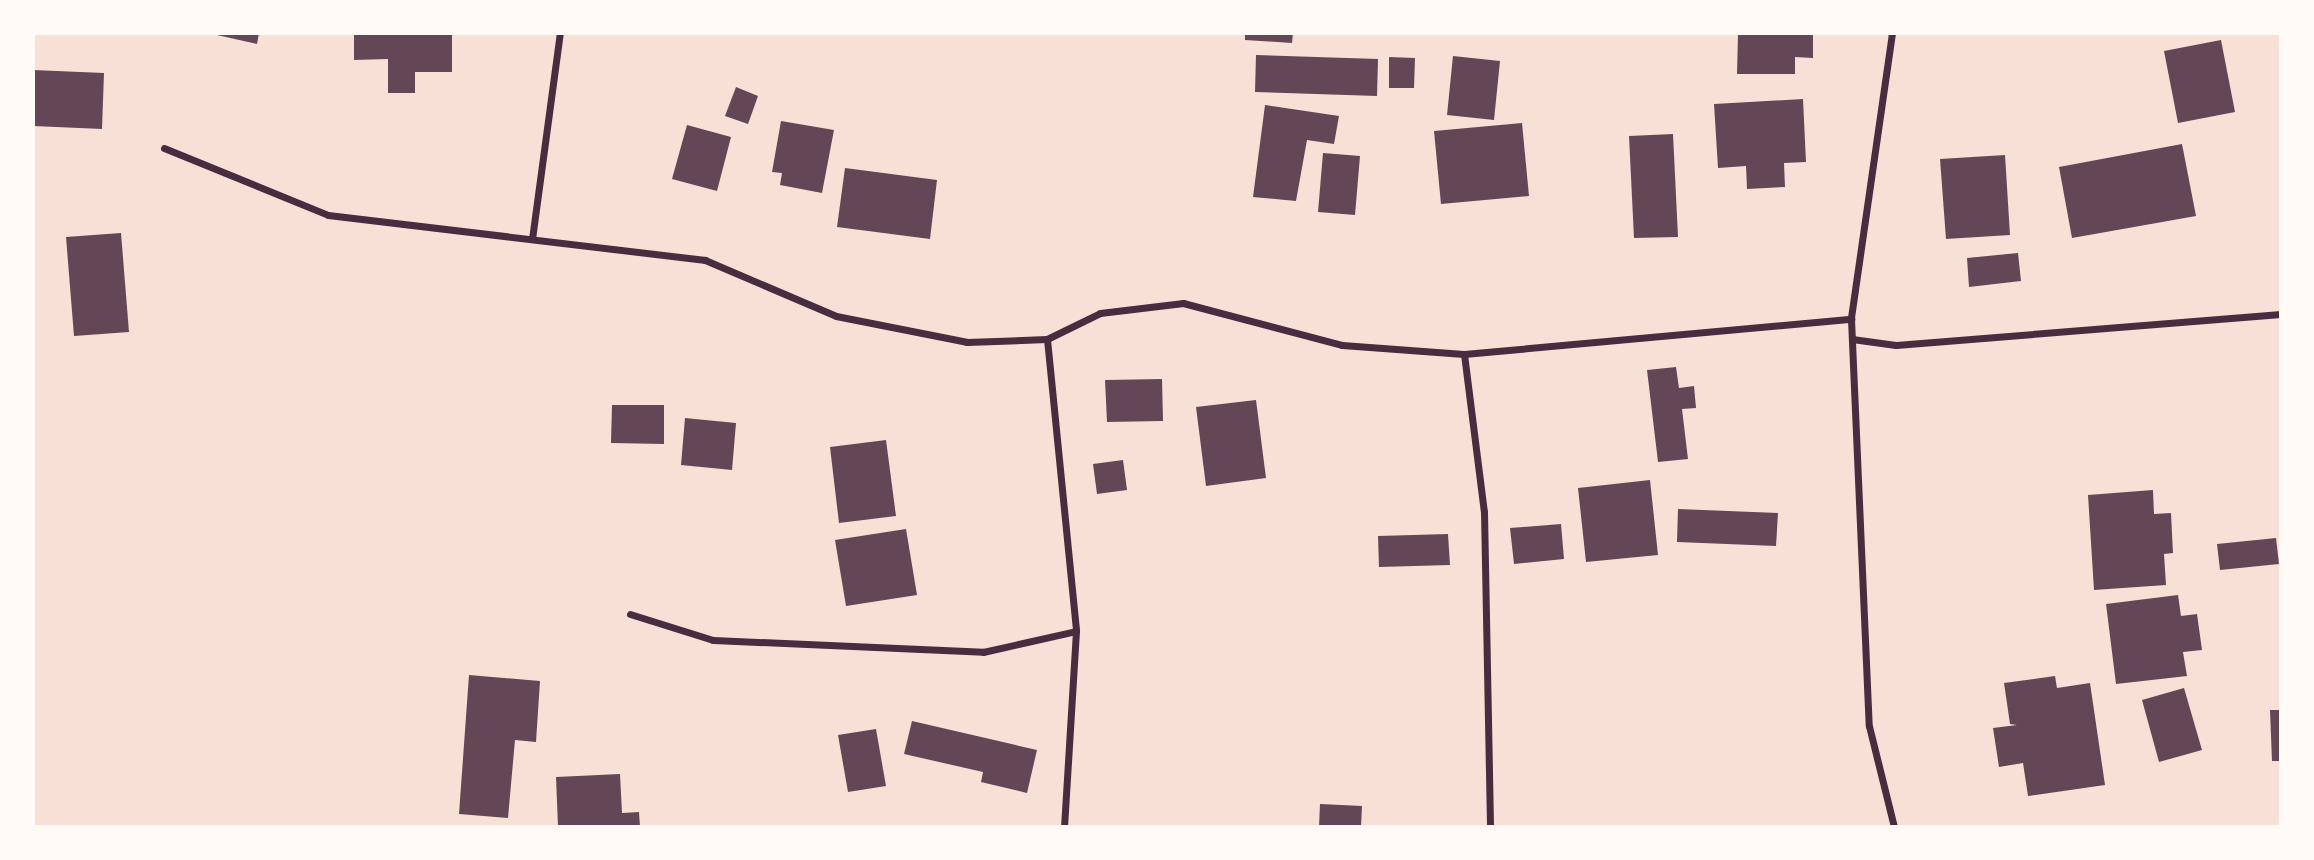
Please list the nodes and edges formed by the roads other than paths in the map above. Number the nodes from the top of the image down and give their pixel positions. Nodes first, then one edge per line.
1 (560, 33) edge
2 (1892, 33) edge
3 (164, 148) dead end
4 (532, 239) junction
5 (2281, 314) edge
6 (1851, 319) junction
7 (1047, 340) junction
8 (1852, 340) junction
9 (1464, 354) junction
10 (630, 614) dead end
11 (1076, 631) junction
12 (1063, 827) edge
13 (1490, 827) edge
14 (1894, 827) edge

1 - 4 street
2 - 6 street
3 - 4 street
4 - 7 street
5 - 8 street
6 - 8 street
6 - 9 street
7 - 9 street
7 - 11 street
8 - 14 street
9 - 13 street
10 - 11 street
11 - 12 street

